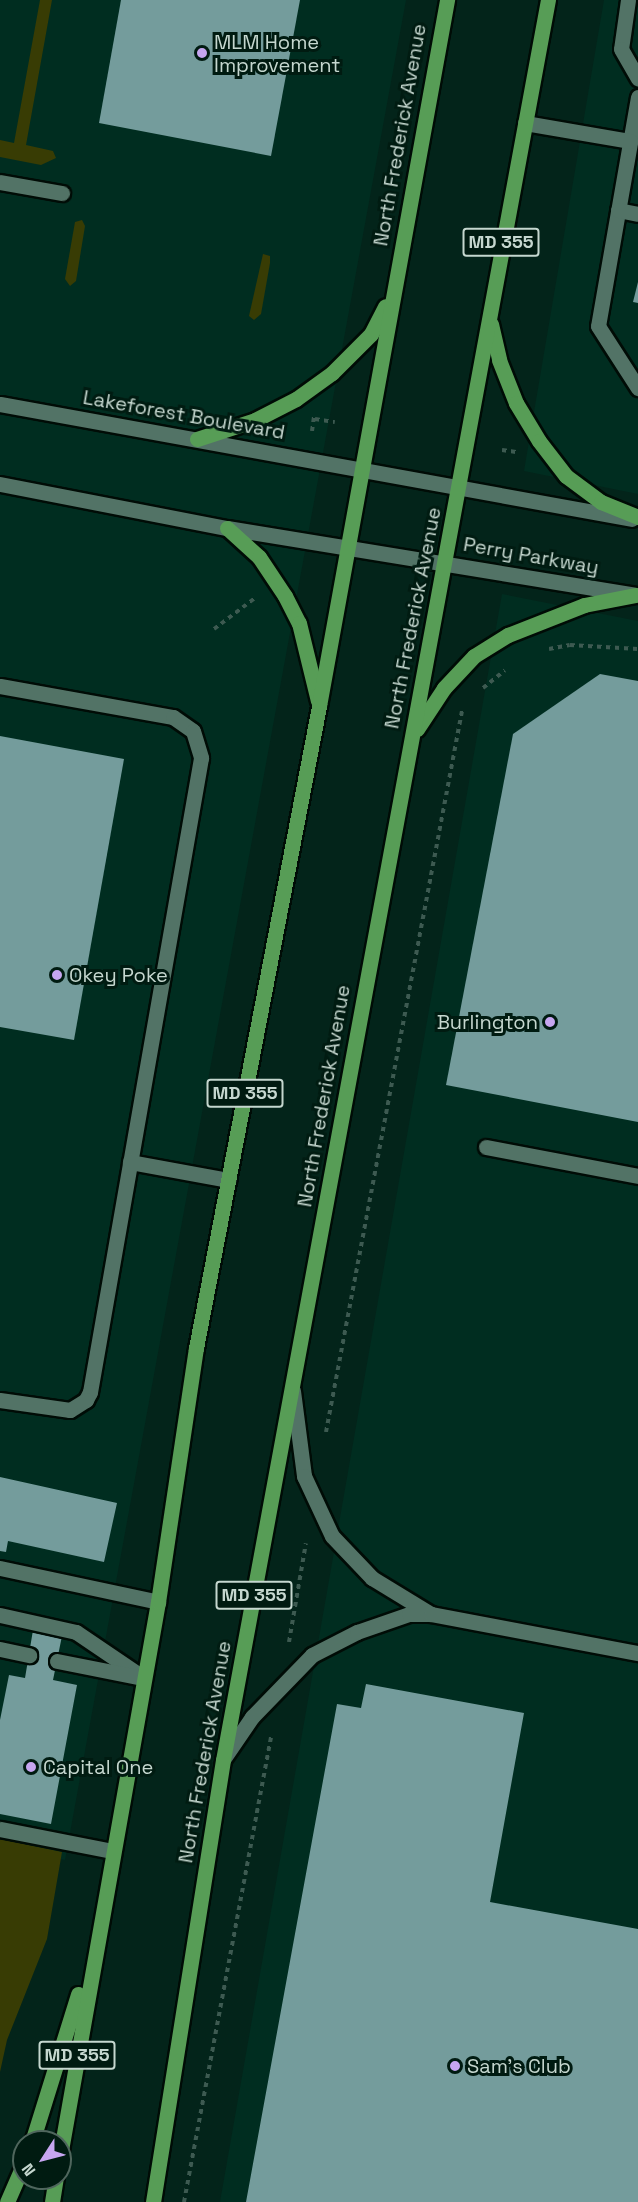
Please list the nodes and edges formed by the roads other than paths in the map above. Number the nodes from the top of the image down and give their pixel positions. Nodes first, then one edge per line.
1 (447, 0) edge
2 (548, 0) edge
3 (628, 0) edge
4 (638, 78) edge
5 (638, 97) edge
6 (525, 123) junction
7 (630, 141) junction
8 (631, 180) edge
9 (0, 182) edge
10 (62, 193) dead end
11 (618, 210) junction
12 (638, 214) edge
13 (393, 290) junction
14 (489, 314) junction
15 (638, 388) edge
16 (0, 404) edge
17 (196, 439) junction
18 (361, 468) junction
19 (0, 484) edge
20 (460, 485) junction
21 (638, 519) edge
22 (227, 528) junction
23 (346, 548) junction
24 (445, 562) junction
25 (637, 595) edge
26 (0, 686) edge
27 (319, 706) junction
28 (412, 736) junction
29 (486, 1147) dead end
30 (130, 1162) junction
31 (638, 1176) edge
32 (228, 1180) junction
33 (293, 1387) junction
34 (0, 1400) edge
35 (0, 1568) edge
36 (158, 1602) junction
37 (430, 1614) junction
38 (0, 1615) edge
39 (0, 1649) edge
40 (638, 1653) edge
41 (29, 1655) dead end
42 (57, 1661) dead end
43 (144, 1678) junction
44 (223, 1760) junction
45 (0, 1829) edge
46 (112, 1851) junction
47 (101, 1910) junction
48 (36, 2130) edge
49 (64, 2130) edge
50 (154, 2200) edge

1 - 13 main road, North Frederick Avenue / MD 355
2 - 6 main road, North Frederick Avenue / MD 355
3 - 4 street
5 - 7 street
6 - 7 street
6 - 14 main road, North Frederick Avenue / MD 355
7 - 8 street
8 - 11 street
9 - 10 street
11 - 12 street
11 - 15 street
13 - 17 main road
13 - 18 main road, North Frederick Avenue / MD 355
14 - 20 main road, North Frederick Avenue / MD 355
14 - 21 main road
16 - 17 street, Lakeforest Boulevard
17 - 18 street, Lakeforest Boulevard
18 - 20 street
18 - 23 main road, North Frederick Avenue / MD 355
19 - 22 street
20 - 21 street
20 - 24 main road, North Frederick Avenue / MD 355
22 - 23 street
22 - 27 main road
23 - 24 street, Perry Parkway
23 - 27 main road, North Frederick Avenue / MD 355
24 - 25 street, Perry Parkway
24 - 28 main road, North Frederick Avenue / MD 355
25 - 28 main road
26 - 30 street
27 - 32 main road, North Frederick Avenue / MD 355
28 - 33 main road, North Frederick Avenue / MD 355
29 - 31 street
30 - 32 street
30 - 34 street
32 - 36 main road, North Frederick Avenue / MD 355
33 - 37 street
33 - 44 main road, North Frederick Avenue / MD 355
35 - 36 street
36 - 43 main road, North Frederick Avenue / MD 355
37 - 40 street
37 - 44 street
38 - 43 street
39 - 41 street
42 - 43 street
43 - 46 main road, North Frederick Avenue / MD 355
44 - 50 main road, North Frederick Avenue / MD 355
45 - 46 street
46 - 47 main road, North Frederick Avenue / MD 355
47 - 48 main road
47 - 49 main road, North Frederick Avenue / MD 355

